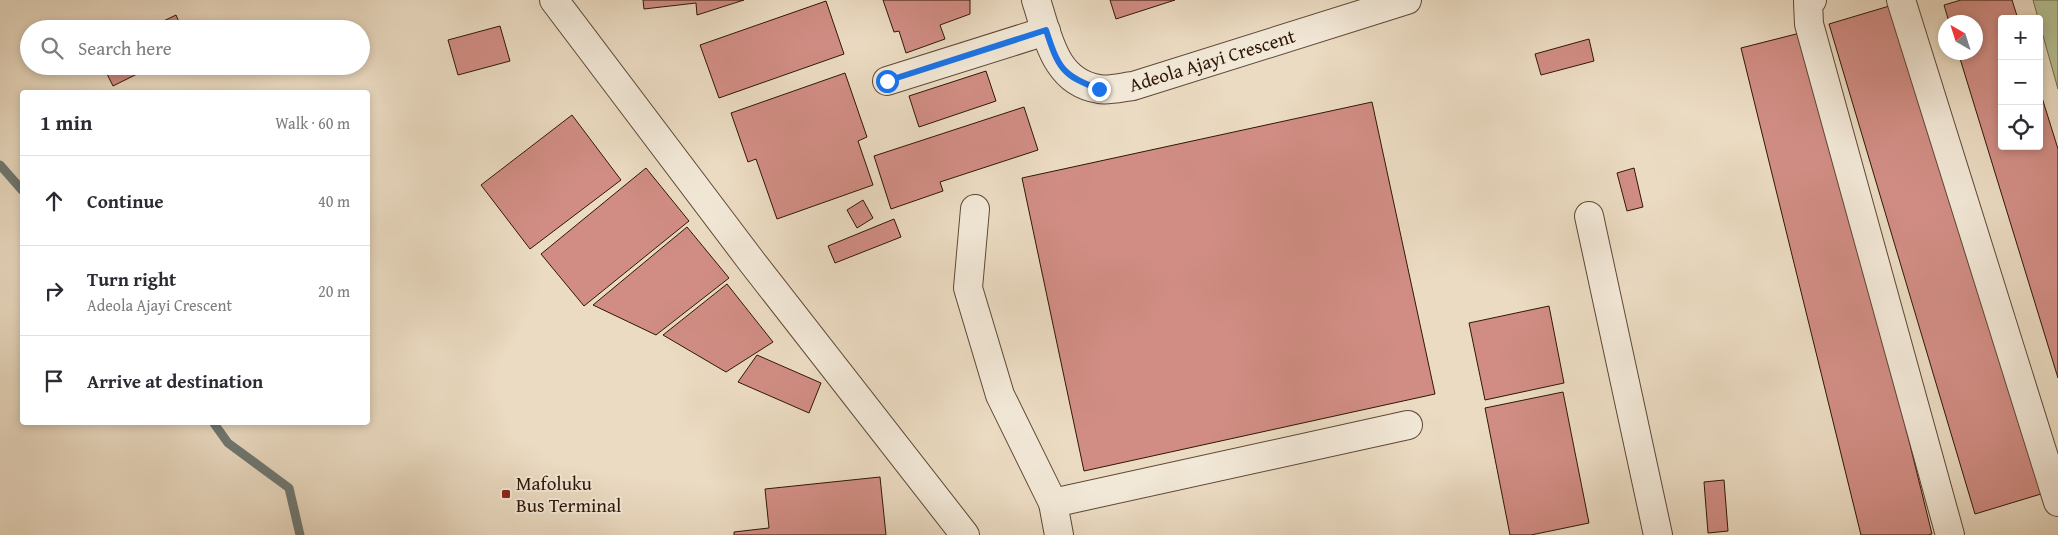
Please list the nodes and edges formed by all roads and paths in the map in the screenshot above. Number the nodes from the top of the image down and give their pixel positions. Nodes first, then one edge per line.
1 (554, 0) edge
2 (1036, 0) edge
3 (1407, 0) edge
4 (1812, 0) edge
5 (1901, 0) edge
6 (1046, 30) junction
7 (887, 81) dead end
8 (975, 209) dead end
9 (1589, 216) dead end
10 (1408, 425) dead end
11 (1053, 502) junction
12 (2058, 502) edge
13 (966, 535) edge
14 (1059, 535) edge
15 (1658, 535) edge
16 (1950, 535) edge

1 - 13 street
2 - 6 street, Adeola Ajayi Crescent
3 - 6 street, Adeola Ajayi Crescent
4 - 16 street
5 - 12 street
6 - 7 street
8 - 11 street
9 - 15 street
10 - 11 street
11 - 14 street

